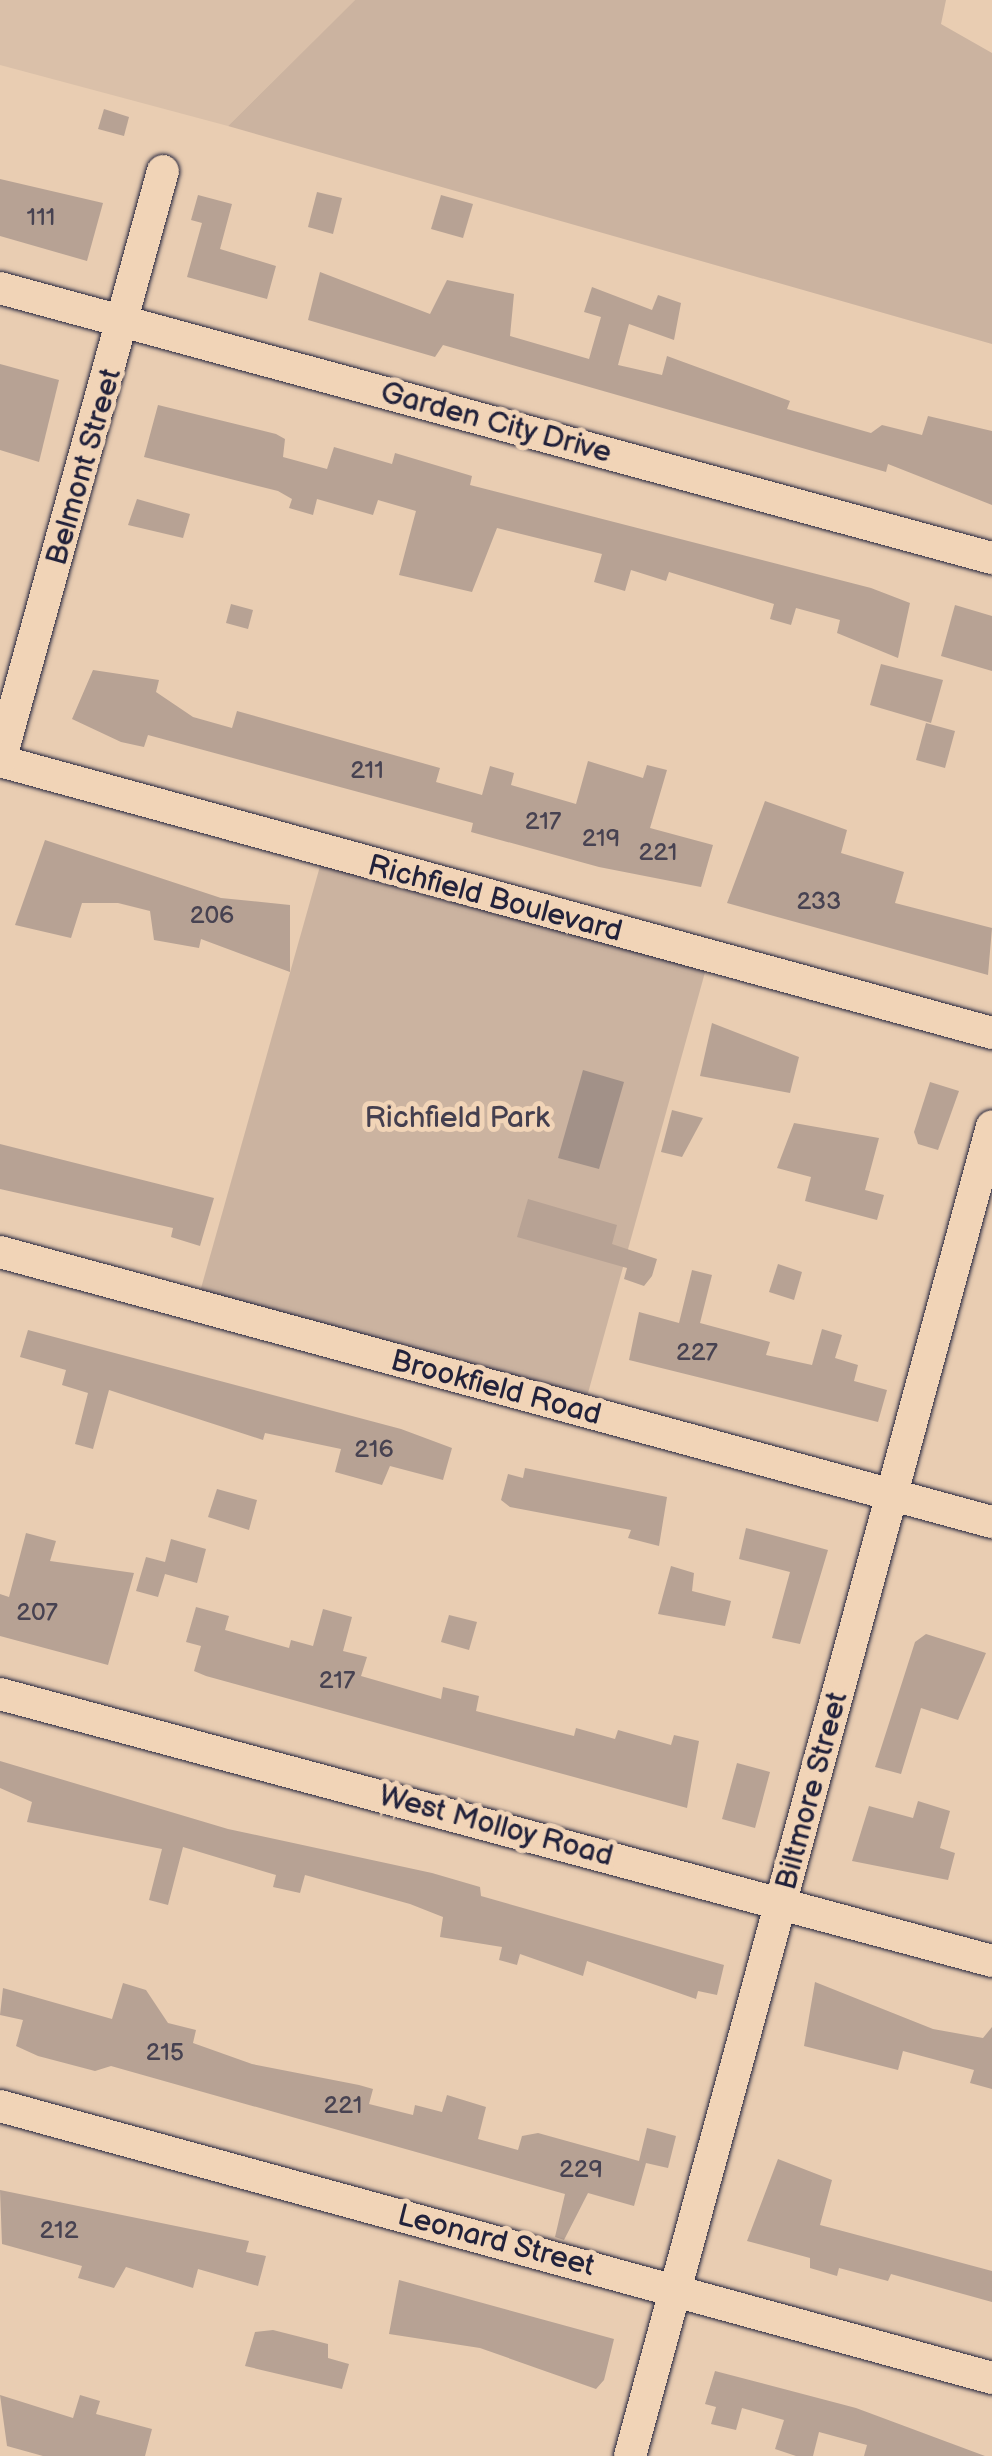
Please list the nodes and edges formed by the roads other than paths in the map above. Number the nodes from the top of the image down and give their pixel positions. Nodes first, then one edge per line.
1 (162, 171) dead end
2 (0, 288) edge
3 (126, 322) junction
4 (992, 558) edge
5 (0, 761) edge
6 (992, 1033) edge
7 (992, 1126) edge
8 (0, 1252) edge
9 (894, 1494) junction
10 (992, 1522) edge
11 (0, 1694) edge
12 (781, 1904) junction
13 (992, 1961) edge
14 (0, 2106) edge
15 (675, 2290) junction
16 (992, 2378) edge
17 (630, 2456) edge

1 - 3 street, Belmont Street
2 - 3 street, Garden City Drive
3 - 4 street, Garden City Drive
3 - 5 street, Belmont Street
5 - 6 street, Richfield Boulevard
7 - 9 street, Biltmore Street
8 - 9 street, Brookfield Road
9 - 10 street, Brookfield Road
9 - 12 street, Biltmore Street
11 - 12 street, West Molloy Road
12 - 13 street, West Molloy Road
12 - 15 street, Biltmore Street
14 - 15 street, Leonard Street
15 - 16 street, Leonard Street
15 - 17 street, Biltmore Street

